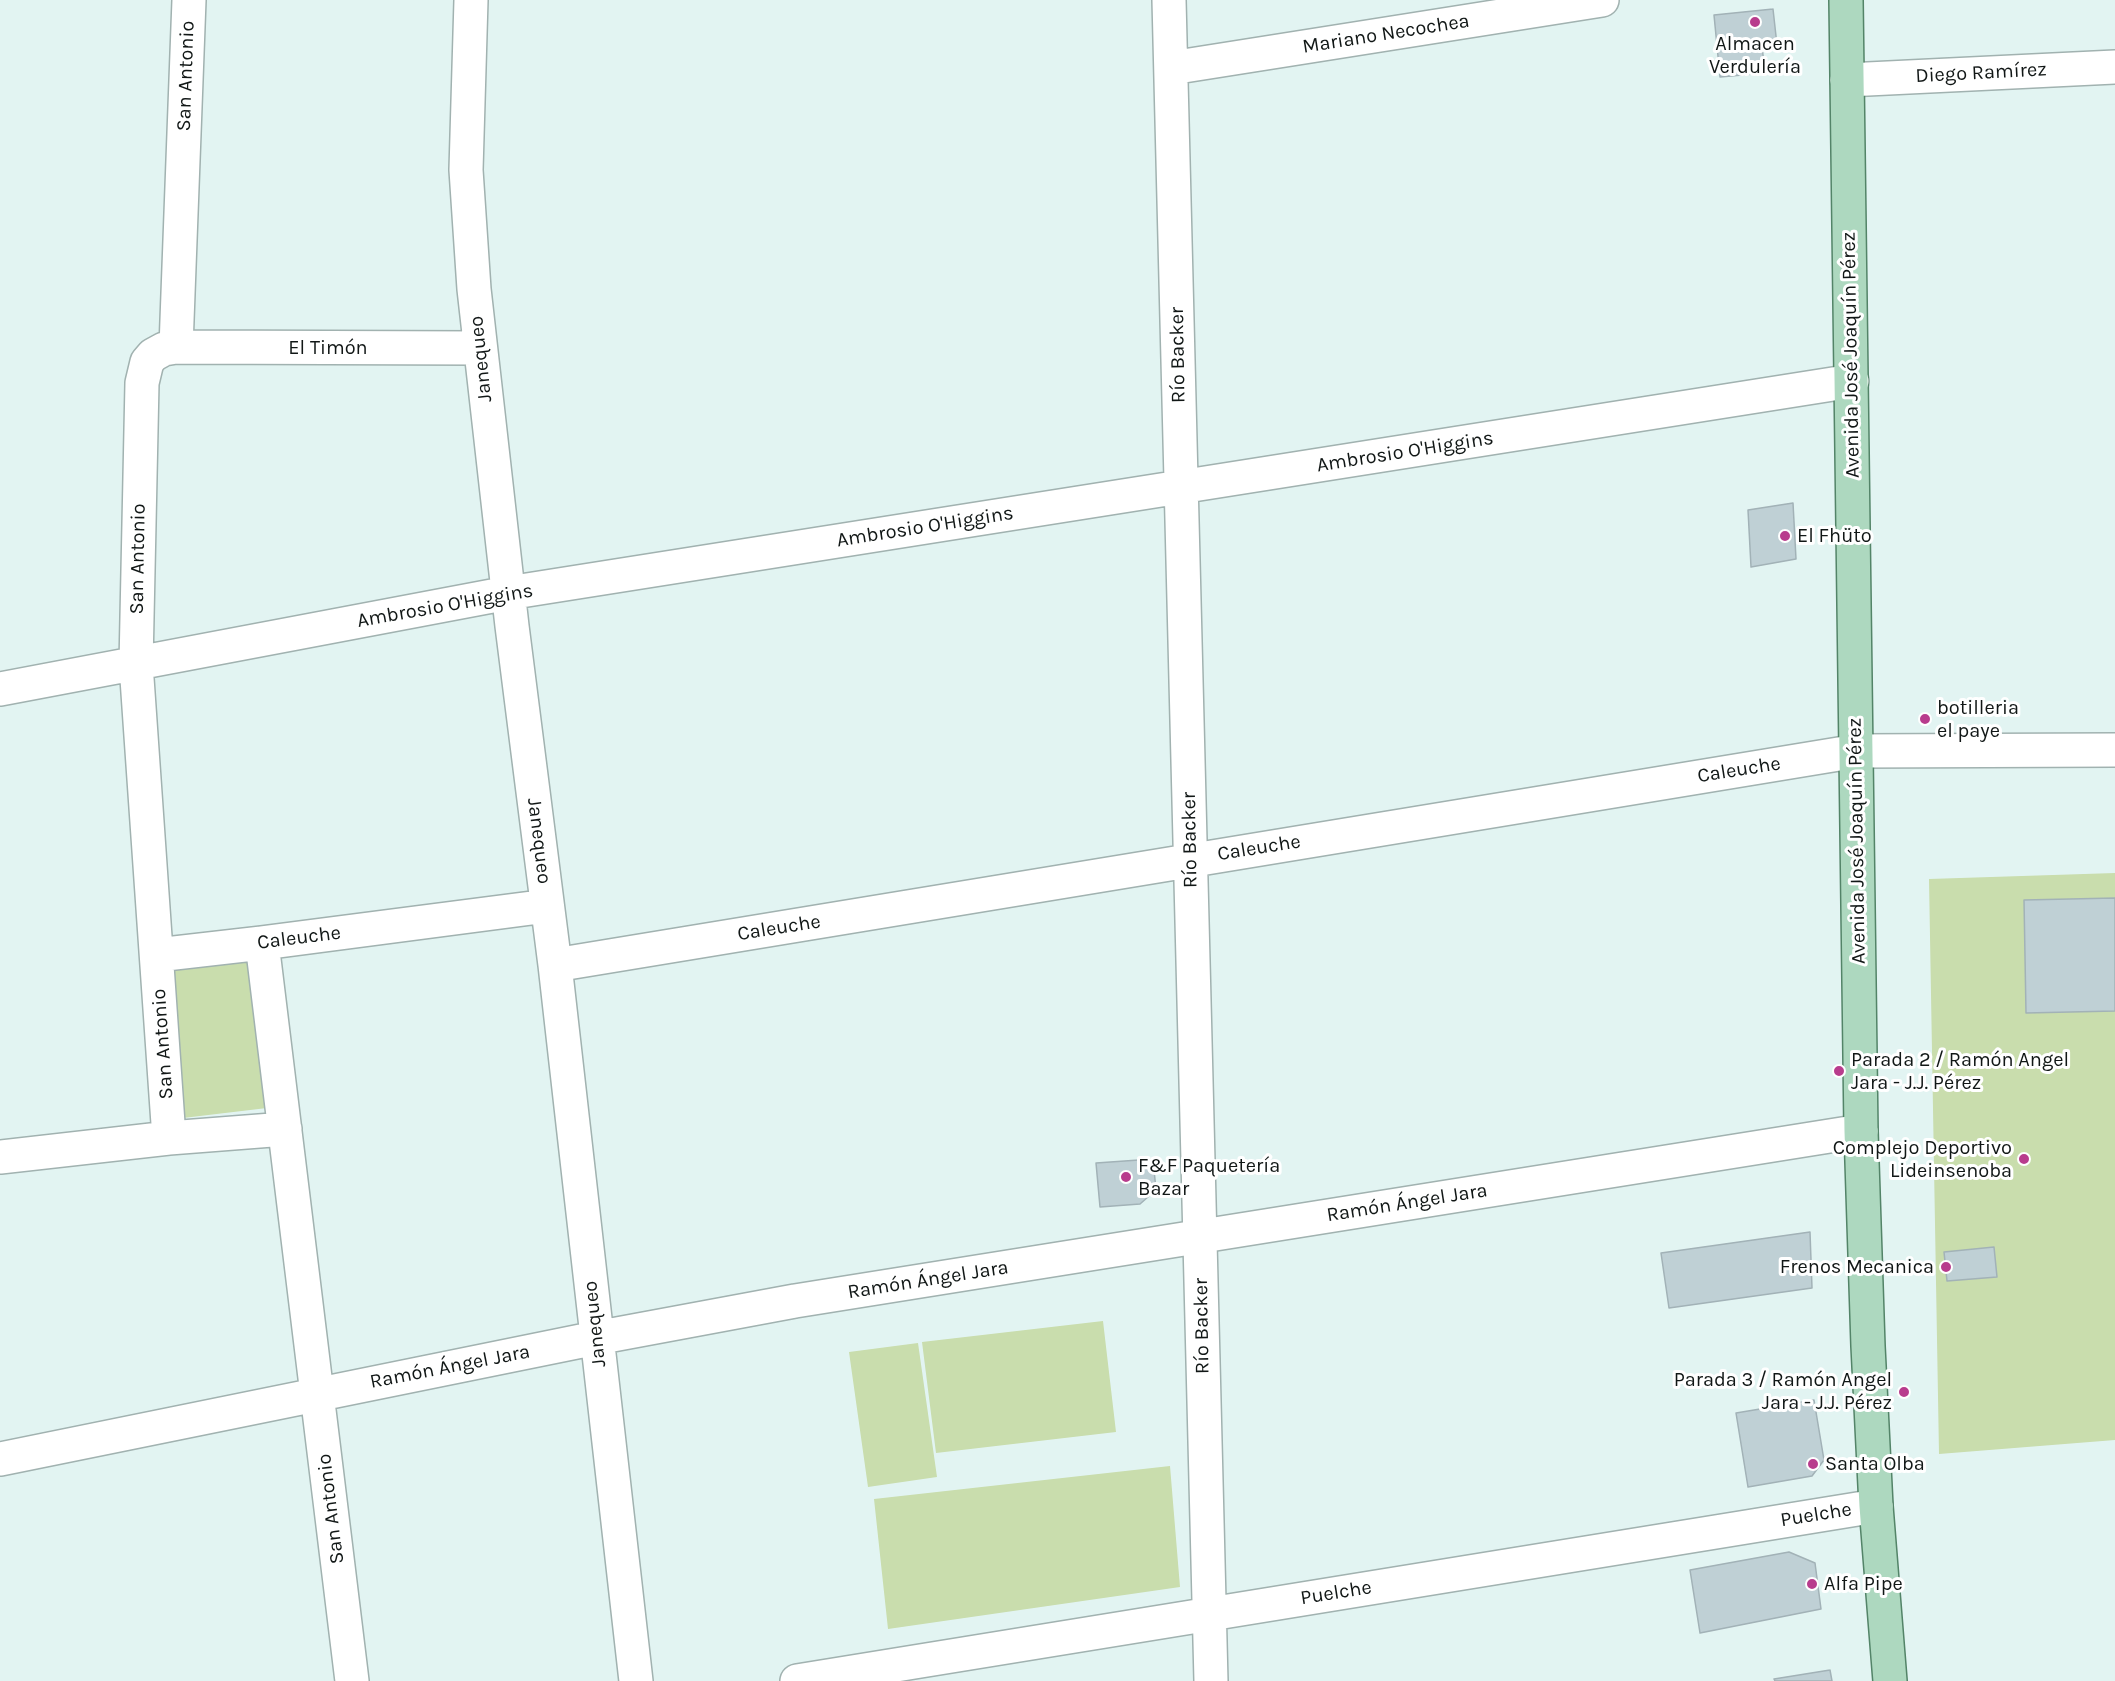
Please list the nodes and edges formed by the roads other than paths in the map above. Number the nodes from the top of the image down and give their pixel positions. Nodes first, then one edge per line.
1 (189, 0) edge
2 (471, 0) edge
3 (1169, 0) edge
4 (1602, 0) edge
5 (1846, 0) edge
6 (2115, 67) edge
7 (1171, 68) junction
8 (1847, 80) junction
9 (176, 347) junction
10 (480, 348) junction
11 (1852, 381) junction
12 (1181, 487) junction
13 (508, 593) junction
14 (136, 664) junction
15 (0, 689) edge
16 (2115, 750) edge
17 (1857, 751) junction
18 (1191, 859) junction
19 (547, 906) junction
20 (262, 943) junction
21 (157, 955) junction
22 (555, 965) junction
23 (285, 1129) junction
24 (1861, 1131) junction
25 (169, 1138) junction
26 (0, 1157) edge
27 (1200, 1236) junction
28 (596, 1338) junction
29 (318, 1394) junction
30 (0, 1459) edge
31 (1876, 1506) junction
32 (1209, 1614) junction
33 (352, 1681) edge
34 (636, 1681) edge
35 (796, 1681) edge
36 (1211, 1681) edge
37 (1890, 1681) edge

1 - 9 street, San Antonio
2 - 10 street, Janequeo
3 - 7 street, Río Backer
4 - 7 street, Mariano Necochea
5 - 8 main road, Avenida José Joaquín Pérez
6 - 8 street, Diego Ramírez
7 - 12 street, Río Backer
8 - 11 main road, Avenida José Joaquín Pérez
9 - 10 street, El Timón
9 - 14 street, San Antonio
10 - 13 street, Janequeo
11 - 12 street, Ambrosio O'Higgins
11 - 17 main road, Avenida José Joaquín Pérez
12 - 13 street, Ambrosio O'Higgins
12 - 18 street, Río Backer
13 - 14 street, Ambrosio O'Higgins
13 - 19 street, Janequeo
14 - 15 street, Ambrosio O'Higgins
14 - 21 street, San Antonio
16 - 17 street, Caleuche
17 - 18 street, Caleuche
17 - 24 main road, Avenida José Joaquín Pérez
18 - 22 street, Caleuche
18 - 27 street, Río Backer
19 - 20 street, Caleuche
19 - 22 street, Janequeo
20 - 21 street, Caleuche
20 - 23 street, San Antonio
21 - 25 street, San Antonio
22 - 28 street, Janequeo
23 - 25 street
23 - 29 street, San Antonio
24 - 27 street, Ramón Ángel Jara
24 - 31 main road, Avenida José Joaquín Pérez
25 - 26 street
27 - 28 street, Ramón Ángel Jara
27 - 32 street, Río Backer
28 - 29 street, Ramón Ángel Jara
28 - 34 street, Janequeo
29 - 30 street, Ramón Ángel Jara
29 - 33 street, San Antonio
31 - 32 street, Puelche
31 - 37 main road, Avenida José Joaquín Pérez
32 - 35 street, Puelche
32 - 36 street, Río Backer

